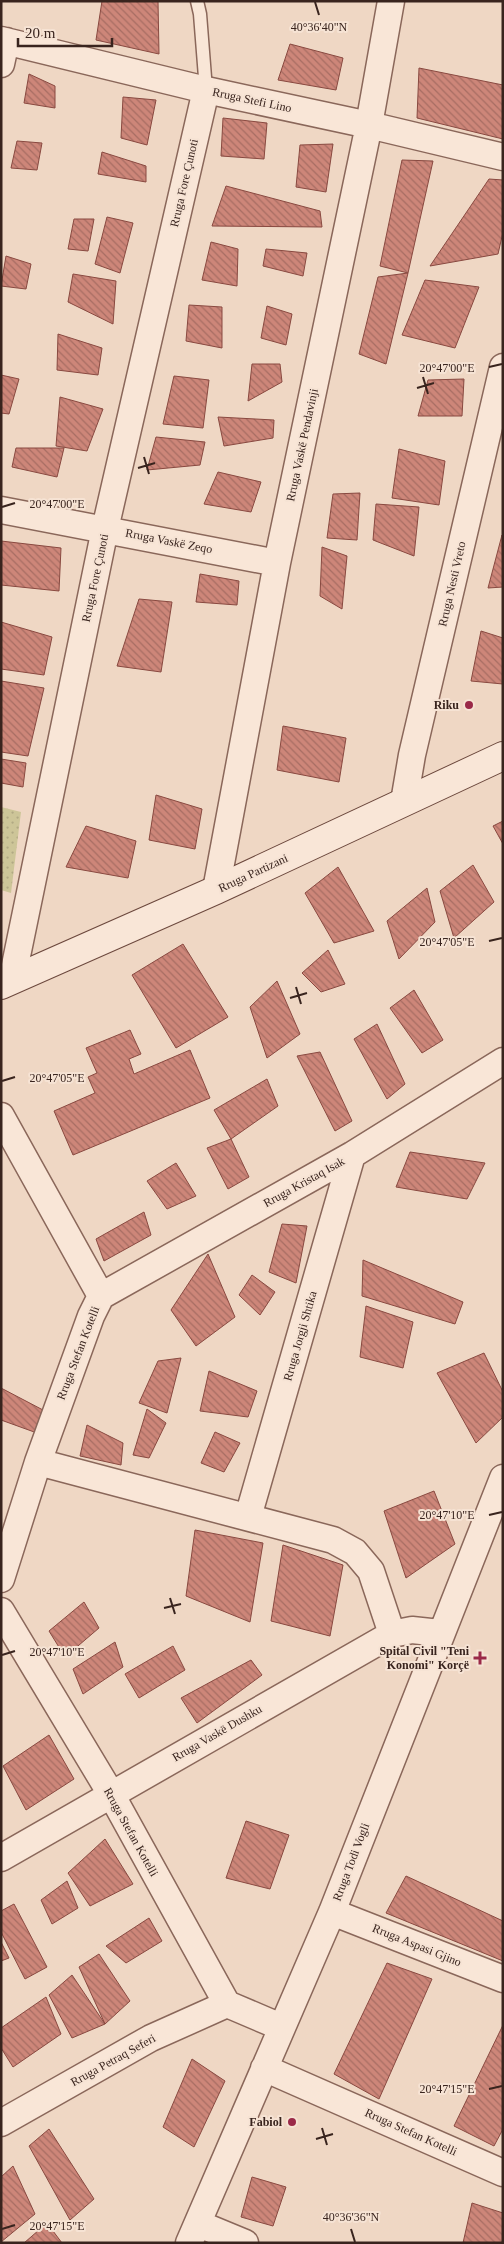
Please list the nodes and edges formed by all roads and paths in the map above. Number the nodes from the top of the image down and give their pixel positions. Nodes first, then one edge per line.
1 (197, 1) edge
2 (391, 1) edge
3 (3, 48) edge
4 (206, 90) junction
5 (369, 125) junction
6 (503, 157) edge
7 (503, 367) edge
8 (1, 510) edge
9 (104, 529) junction
10 (277, 563) junction
11 (503, 756) edge
12 (404, 802) junction
13 (216, 890) junction
14 (11, 936) edge
15 (7, 982) edge
16 (503, 1061) edge
17 (1, 1116) edge
18 (352, 1155) junction
19 (102, 1296) junction
20 (38, 1462) junction
21 (503, 1478) edge
22 (248, 1517) junction
23 (1, 1579) edge
24 (1, 1611) edge
25 (440, 1633) junction
26 (392, 1634) junction
27 (110, 1794) junction
28 (1, 1858) edge
29 (332, 1912) junction
30 (503, 1979) edge
31 (227, 2004) junction
32 (281, 2027) junction
33 (264, 2068) junction
34 (1, 2123) edge
35 (503, 2173) edge
36 (194, 2233) edge
37 (245, 2243) edge

1 - 4 lane
2 - 5 street, Rruga Vaskë Pendavinji
3 - 4 street, Rruga Stefi Lino
4 - 5 street, Rruga Stefi Lino
4 - 9 street, Rruga Fore Çunoti
5 - 6 street, Rruga Stefi Lino
5 - 10 street, Rruga Vaskë Pendavinji
7 - 12 street, Rruga Nesti Vreto
8 - 9 street, Rruga Vaskë Zeqo
9 - 10 street, Rruga Vaskë Zeqo
9 - 14 street, Rruga Fore Çunoti
10 - 13 street, Rruga Vaskë Pendavinji
11 - 12 street, Rruga Partizani
12 - 13 street, Rruga Partizani
13 - 15 street, Rruga Partizani
14 - 15 street, Rruga Fore Çunoti
16 - 18 street, Rruga Kristaq Isak
17 - 19 street, Rruga Stefan Kotelli
18 - 19 street, Rruga Kristaq Isak
18 - 22 street, Rruga Jorgji Shtika
19 - 20 street, Rruga Stefan Kotelli
20 - 22 street
20 - 23 street, Rruga Stefan Kotelli
21 - 25 street, Rruga Todi Vogli
22 - 26 street
24 - 27 street, Rruga Stefan Kotelli
25 - 26 street, Rruga Vaskë Dushku
25 - 29 street, Rruga Todi Vogli
26 - 27 street, Rruga Vaskë Dushku
27 - 28 street, Rruga Vaskë Dushku
27 - 31 street, Rruga Stefan Kotelli
29 - 30 street, Rruga Aspasi Gjino
29 - 32 street, Rruga Todi Vogli
31 - 32 street
31 - 34 street, Rruga Petraq Seferi
32 - 33 street, Rruga Todi Vogli
33 - 35 street, Rruga Stefan Kotelli
33 - 36 street, Rruga Todi Vogli
36 - 37 street

